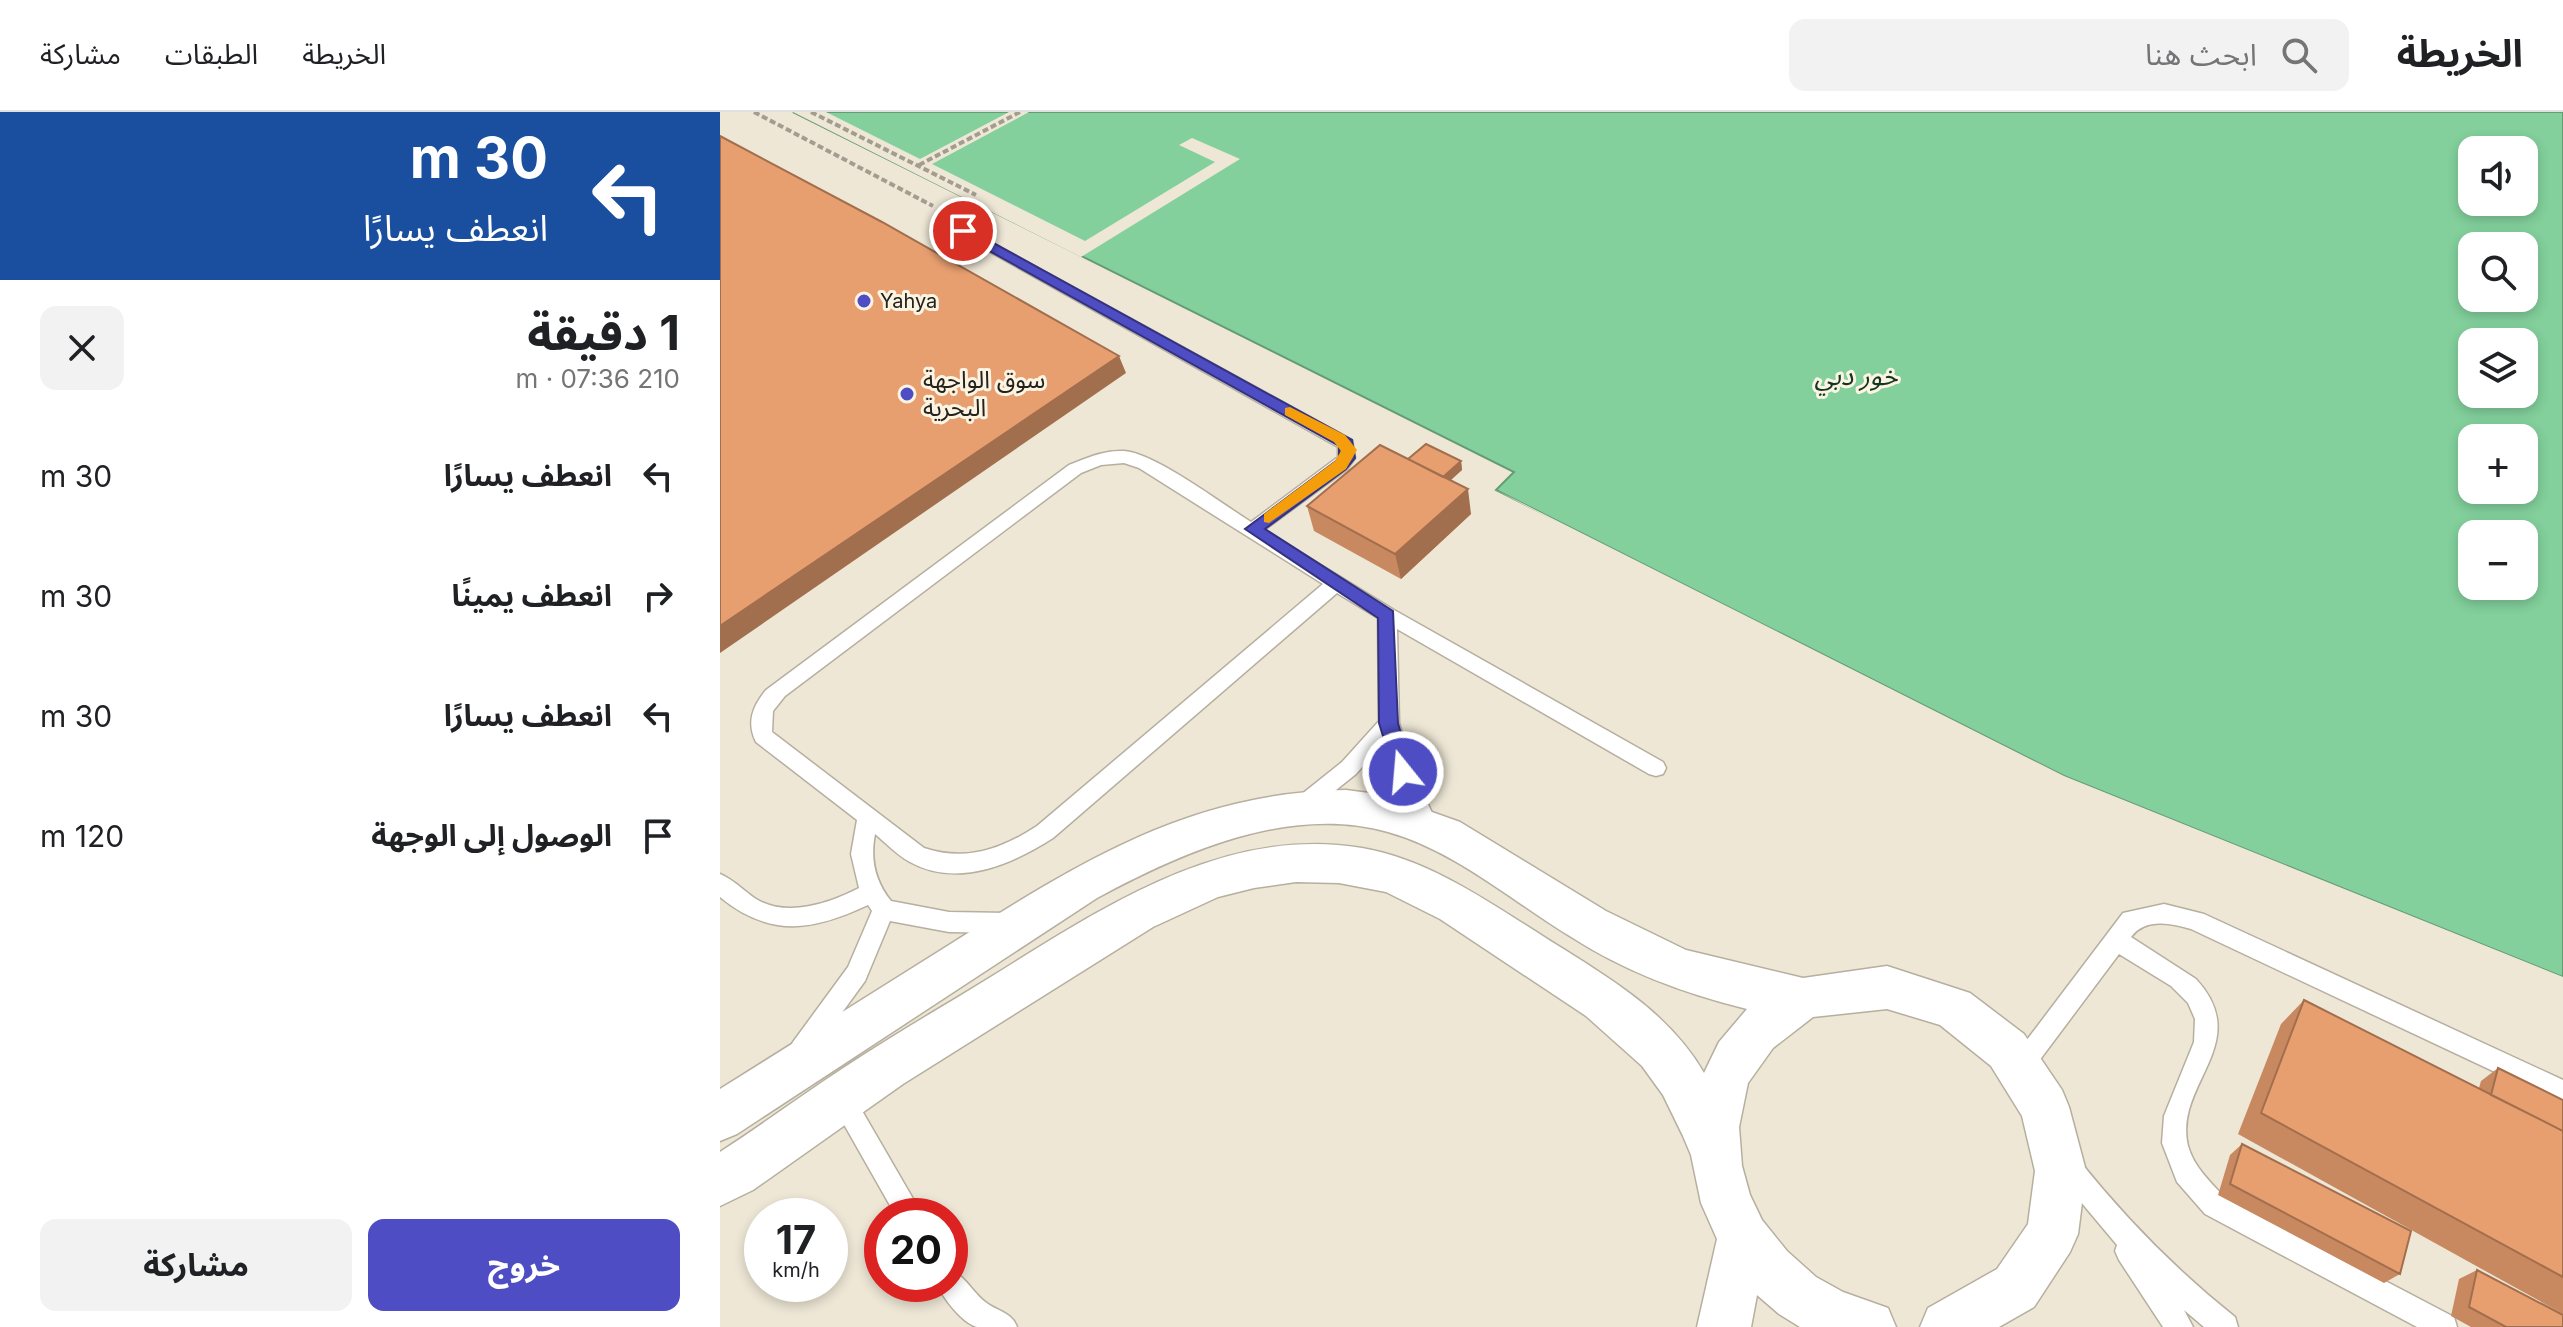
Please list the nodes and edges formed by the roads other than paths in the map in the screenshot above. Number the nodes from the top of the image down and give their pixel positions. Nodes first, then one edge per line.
1 (963, 231) dead end
2 (1253, 529) junction
3 (1336, 583) junction
4 (1387, 615) junction
5 (1389, 723) junction
6 (1656, 768) dead end
7 (1296, 811) junction
8 (868, 817) junction
9 (1428, 828) junction
10 (720, 884) edge
11 (877, 902) junction
12 (1024, 923) junction
13 (2116, 940) junction
14 (1802, 999) junction
15 (2022, 1065) junction
16 (783, 1074) junction
17 (2563, 1092) edge
18 (841, 1098) junction
19 (720, 1117) edge
20 (1714, 1150) junction
21 (2060, 1156) junction
22 (720, 1181) edge
23 (899, 1198) edge
24 (2118, 1229) junction
25 (1743, 1239) junction
26 (967, 1302) edge
27 (1004, 1327) edge
28 (1724, 1327) edge
29 (1869, 1327) edge
30 (1947, 1327) edge
31 (2180, 1327) edge
32 (2225, 1327) edge
33 (2444, 1327) edge

1 - 2 lane
2 - 3 lane
2 - 8 lane
3 - 4 lane
3 - 8 lane
4 - 5 lane
4 - 6 lane
5 - 7 lane
5 - 9 lane
7 - 9 street
7 - 12 street
8 - 11 lane
9 - 14 street
10 - 11 lane
11 - 12 lane
11 - 16 lane
12 - 16 street
13 - 15 lane
13 - 17 lane
13 - 33 lane
14 - 15 street
14 - 20 street
15 - 21 street
16 - 19 street
18 - 20 street
18 - 22 street
18 - 23 lane
20 - 25 street
21 - 24 lane
21 - 30 street
24 - 31 lane
24 - 32 lane
25 - 28 street
25 - 29 street
26 - 27 lane

